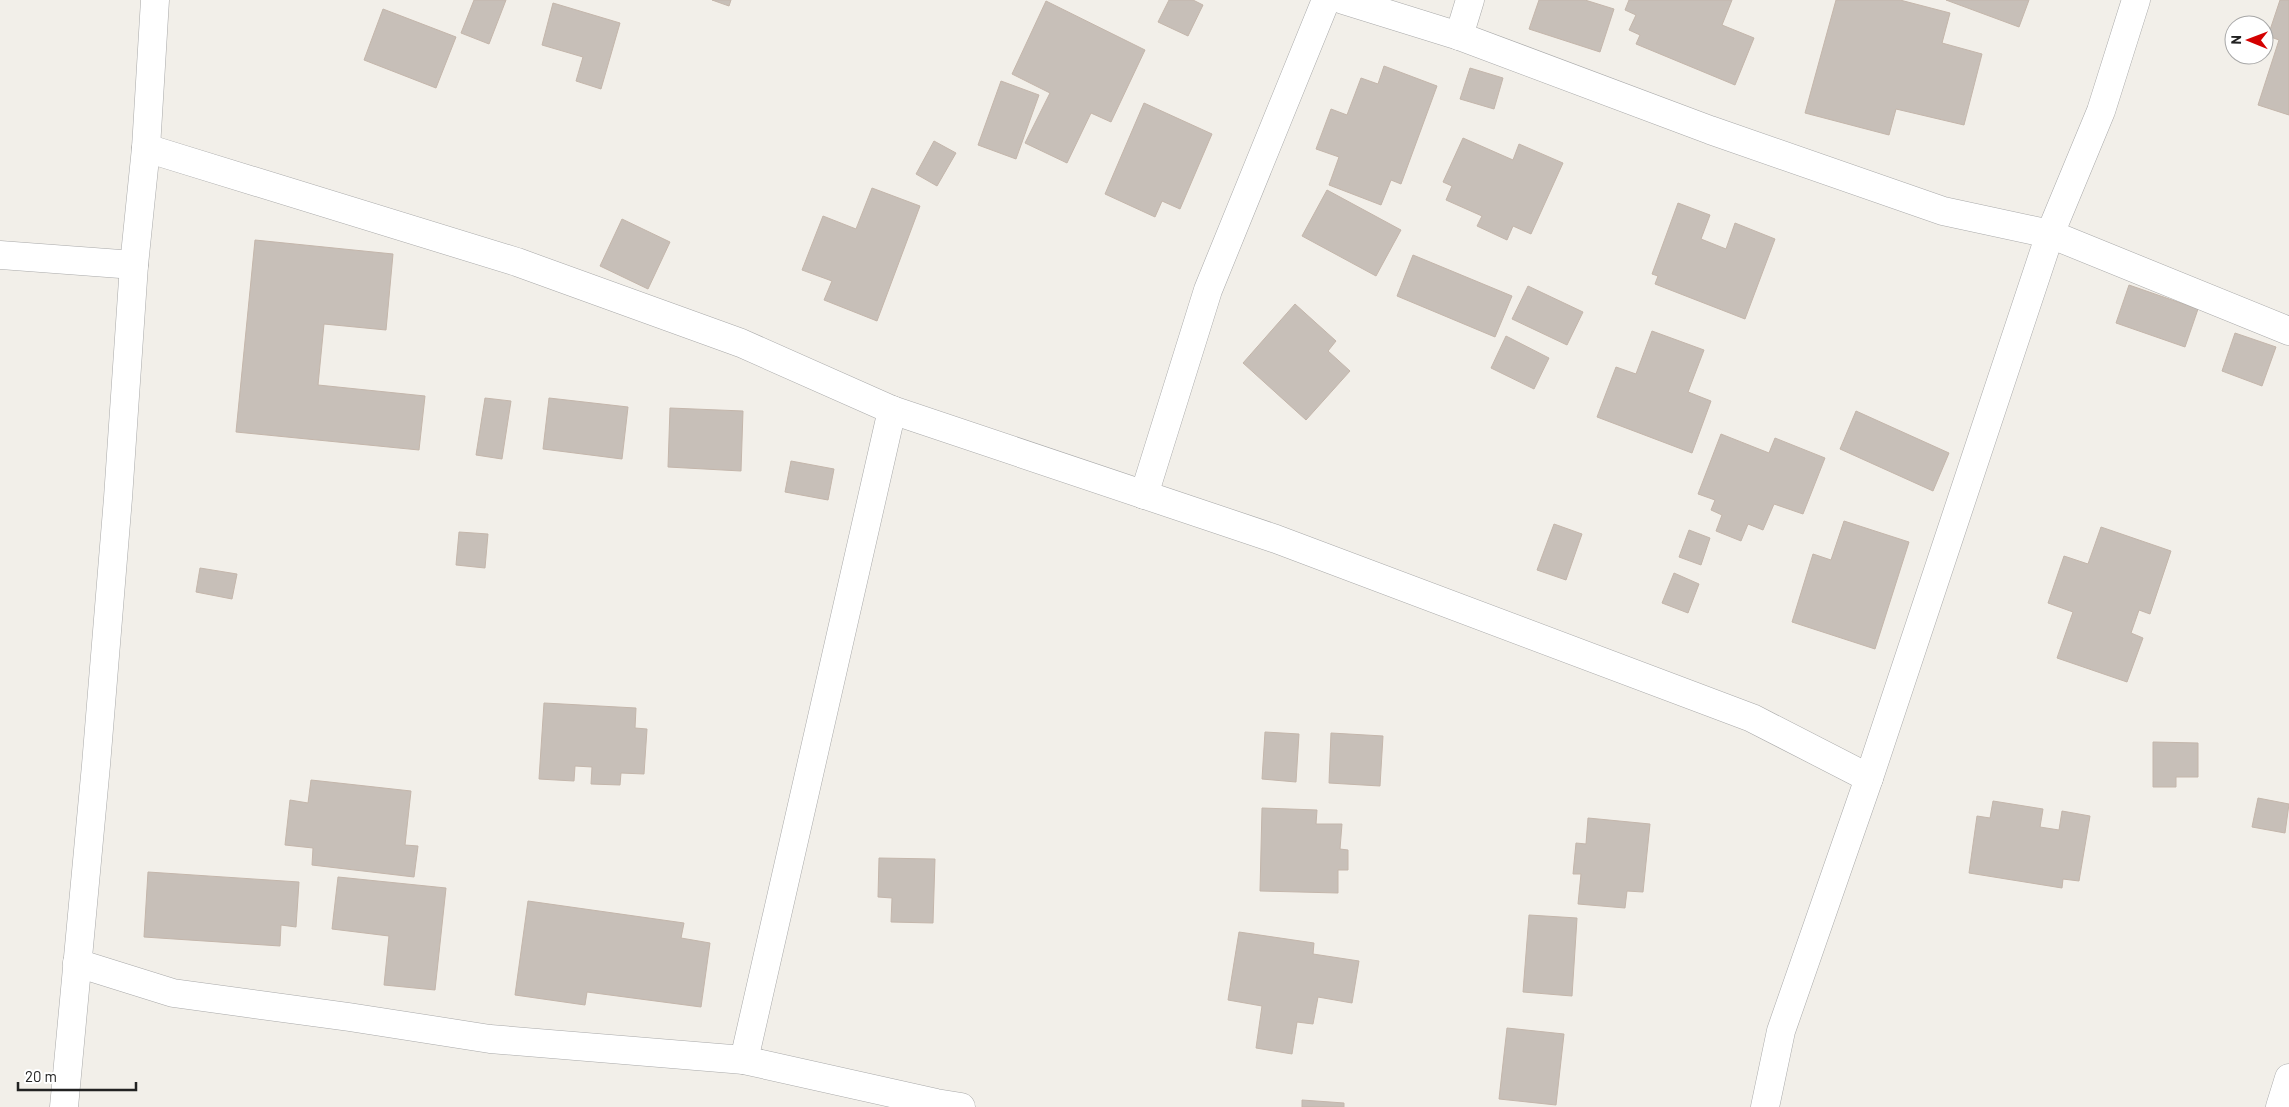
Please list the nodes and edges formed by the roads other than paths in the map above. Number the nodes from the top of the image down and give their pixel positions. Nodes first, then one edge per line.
1 (155, 0) edge
2 (1326, 0) edge
3 (1344, 0) edge
4 (1470, 0) edge
5 (2136, 0) edge
6 (1459, 36) junction
7 (146, 148) junction
8 (2050, 234) junction
9 (0, 255) edge
10 (134, 265) junction
11 (2289, 331) edge
12 (892, 410) junction
13 (1144, 495) junction
14 (1869, 778) junction
15 (77, 963) junction
16 (744, 1060) junction
17 (2289, 1078) edge
18 (64, 1107) edge
19 (961, 1107) edge
20 (1765, 1107) edge
21 (2280, 1107) edge

1 - 7 street
2 - 13 street
3 - 6 street
4 - 6 street
5 - 8 street
6 - 8 street
7 - 10 street
7 - 12 street
8 - 11 street
8 - 14 street
9 - 10 street
10 - 15 street
12 - 13 street
12 - 16 street
13 - 14 street
14 - 20 street
15 - 16 street
15 - 18 street
16 - 19 street
17 - 21 street

